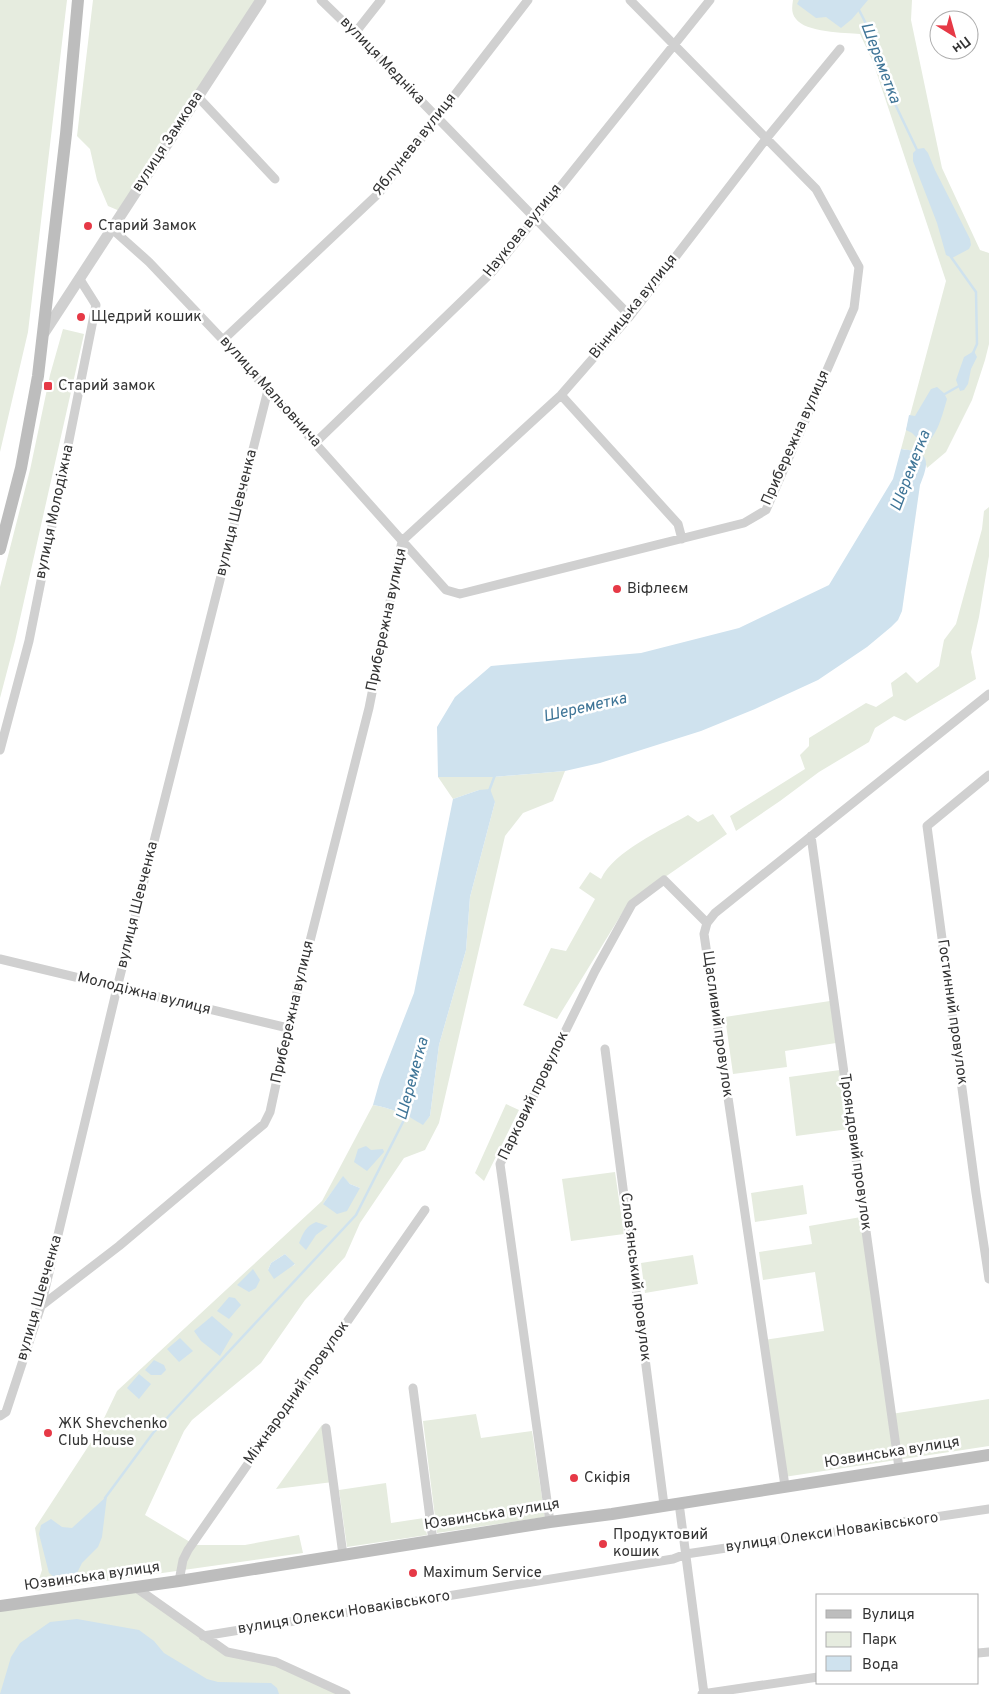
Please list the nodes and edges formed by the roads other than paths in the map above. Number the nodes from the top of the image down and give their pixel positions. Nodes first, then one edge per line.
1 (78, 0) edge
2 (261, 0) edge
3 (321, 0) edge
4 (381, 0) edge
5 (528, 0) edge
6 (630, 0) edge
7 (710, 0) edge
8 (355, 32) junction
9 (674, 45) junction
10 (840, 49) dead end
11 (198, 97) junction
12 (437, 117) junction
13 (766, 139) junction
14 (276, 180) dead end
15 (534, 218) junction
16 (111, 228) junction
17 (77, 281) junction
18 (630, 316) junction
19 (44, 333) junction
20 (223, 340) junction
21 (268, 390) junction
22 (561, 396) junction
23 (315, 443) junction
24 (682, 539) junction
25 (402, 541) junction
26 (0, 549) edge
27 (989, 694) edge
28 (0, 750) edge
29 (989, 775) edge
30 (811, 836) junction
31 (706, 923) junction
32 (0, 958) edge
33 (117, 988) junction
34 (288, 1028) junction
35 (605, 1049) dead end
36 (426, 1210) dead end
37 (989, 1279) edge
38 (42, 1306) junction
39 (413, 1388) dead end
40 (0, 1416) edge
41 (326, 1428) dead end
42 (989, 1455) edge
43 (899, 1468) junction
44 (786, 1486) junction
45 (679, 1503) junction
46 (664, 1505) junction
47 (989, 1510) edge
48 (550, 1522) junction
49 (433, 1541) junction
50 (686, 1554) junction
51 (343, 1555) junction
52 (179, 1581) junction
53 (134, 1587) junction
54 (0, 1606) edge
55 (203, 1636) junction
56 (816, 1677) edge
57 (346, 1694) edge
58 (703, 1694) edge

1 - 19 main road
2 - 11 street, вулиця Замкова
3 - 8 street, вулиця Медніка
4 - 8 street
5 - 12 street, Яблунева вулиця
6 - 9 street, Прибережна вулиця
7 - 9 street, Наукова вулиця
8 - 12 street, вулиця Медніка
9 - 13 street, Прибережна вулиця
9 - 15 street, Наукова вулиця
10 - 13 street, Вінницька вулиця
11 - 14 street
11 - 16 street, вулиця Замкова
12 - 15 street, вулиця Медніка
12 - 20 street, Яблунева вулиця
13 - 18 street, Вінницька вулиця
13 - 24 street, Прибережна вулиця
15 - 18 street, вулиця Медніка
15 - 23 street, Наукова вулиця
16 - 17 street, вулиця Замкова
16 - 20 street, вулиця Мальовнича
17 - 19 street, вулиця Замкова
17 - 28 street, вулиця Молодіжна
18 - 22 street, Вінницька вулиця
19 - 26 main road
20 - 21 street, вулиця Мальовнича
21 - 23 street, вулиця Мальовнича
21 - 33 street, вулиця Шевченка
22 - 24 street
22 - 25 street, Вінницька вулиця
23 - 25 street, вулиця Мальовнича
24 - 25 street, Прибережна вулиця
25 - 34 street, Прибережна вулиця
27 - 30 street
29 - 37 street, Гостинний провулок
30 - 31 street
30 - 43 street, Трояндовий провулок
31 - 44 street, Щасливий провулок
31 - 48 street, Парковий провулок
32 - 33 street, Молодіжна вулиця
33 - 34 street, Молодіжна вулиця
33 - 38 street, вулиця Шевченка
34 - 38 street, Прибережна вулиця
35 - 46 street, Словʼянський провулок
36 - 52 street, Міжнародний провулок
38 - 40 street, вулиця Шевченка
39 - 49 street
41 - 51 street
42 - 43 main road, Юзвинська вулиця
43 - 44 main road, Юзвинська вулиця
44 - 45 main road, Юзвинська вулиця
45 - 46 main road, Юзвинська вулиця
45 - 50 street
46 - 48 main road, Юзвинська вулиця
47 - 50 street, вулиця Олекси Новаківського
48 - 49 main road, Юзвинська вулиця
49 - 51 main road, Юзвинська вулиця
50 - 55 street, вулиця Олекси Новаківського
50 - 58 street
51 - 52 main road, Юзвинська вулиця
52 - 53 main road, Юзвинська вулиця
53 - 54 main road, Юзвинська вулиця
53 - 55 street
55 - 57 street
56 - 58 street

